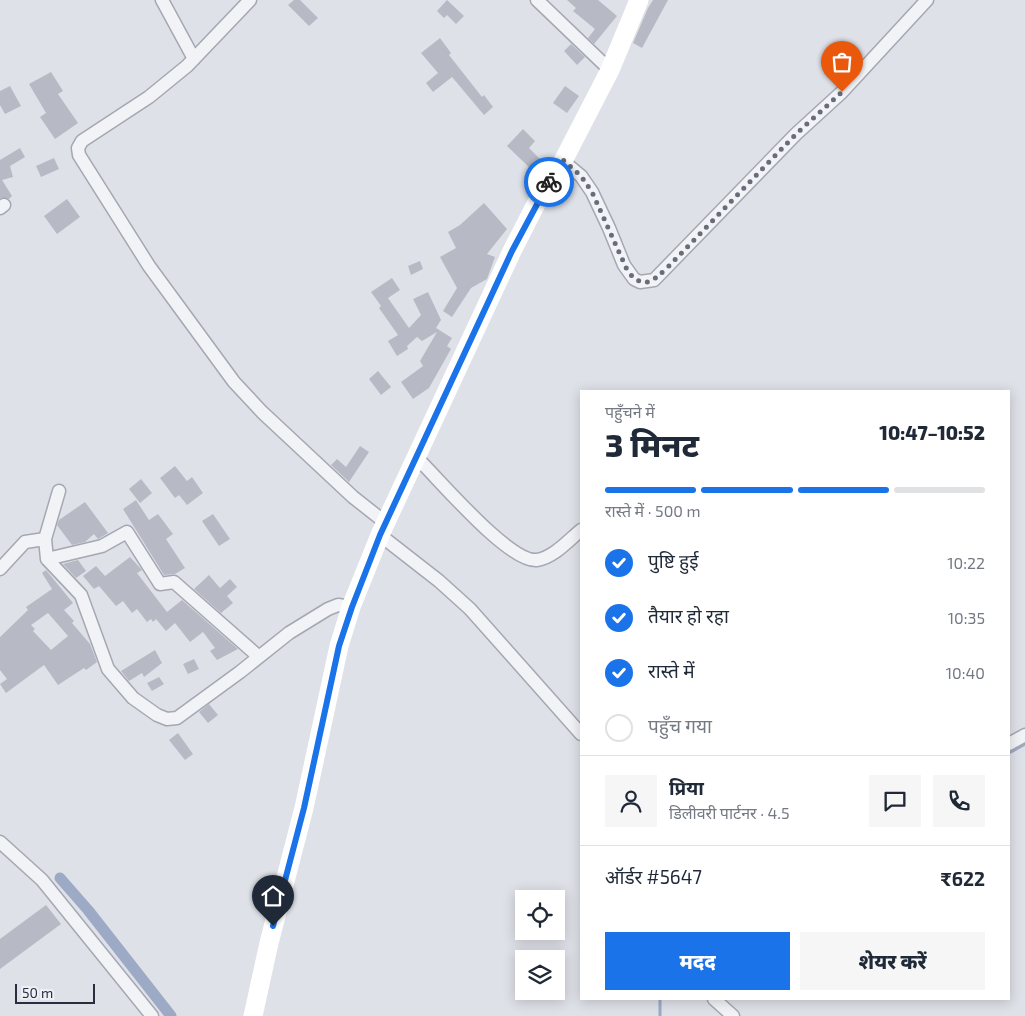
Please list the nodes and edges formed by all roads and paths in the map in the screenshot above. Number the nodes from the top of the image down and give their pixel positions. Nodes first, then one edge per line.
1 (162, 0) edge
2 (250, 0) edge
3 (537, 0) edge
4 (639, 0) edge
5 (927, 0) edge
6 (194, 59) junction
7 (610, 70) junction
8 (563, 160) junction
9 (417, 458) junction
10 (59, 491) dead end
11 (383, 529) junction
12 (580, 531) edge
13 (45, 539) junction
14 (48, 559) junction
15 (0, 569) edge
16 (352, 607) junction
17 (259, 657) junction
18 (580, 733) edge
19 (1025, 735) edge
20 (1010, 743) edge
21 (0, 842) edge
22 (715, 1000) edge
23 (152, 1016) edge
24 (253, 1016) edge
25 (733, 1016) edge

1 - 6 street
2 - 6 street
3 - 7 street
4 - 7 main road
5 - 8 street
6 - 11 street
7 - 8 main road
8 - 9 main road
9 - 11 main road
9 - 12 street
10 - 13 street
11 - 16 main road
11 - 18 street
13 - 14 street
13 - 15 street
14 - 17 street
14 - 17 street
16 - 17 street
16 - 24 main road
19 - 20 street
21 - 23 street
22 - 25 street

